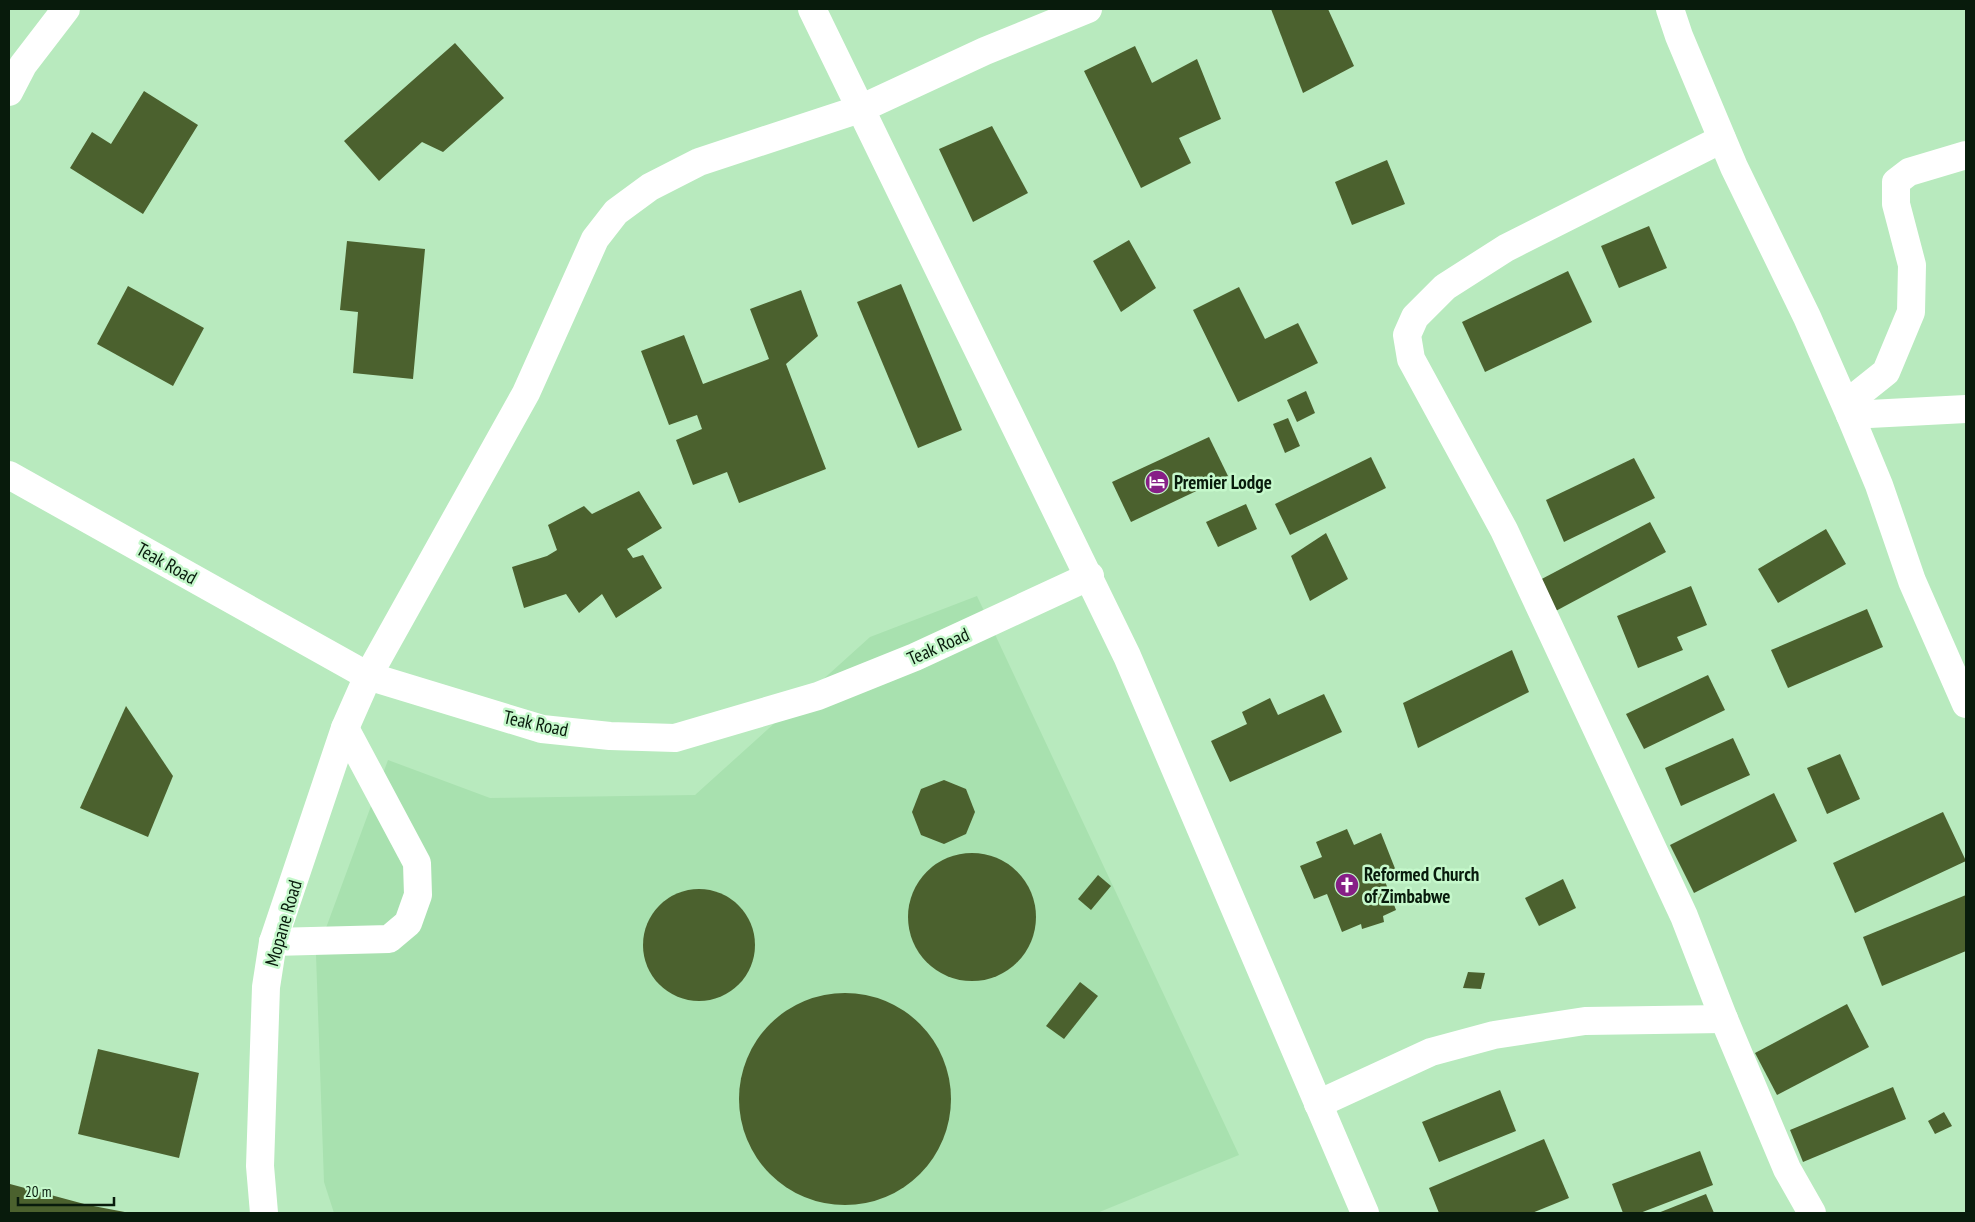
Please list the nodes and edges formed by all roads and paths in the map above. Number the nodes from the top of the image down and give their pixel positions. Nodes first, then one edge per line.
1 (66, 9) edge
2 (812, 9) edge
3 (1088, 9) edge
4 (1670, 9) edge
5 (16, 62) edge
6 (9, 92) edge
7 (860, 109) junction
8 (1722, 139) junction
9 (1966, 155) edge
10 (1966, 408) edge
11 (1848, 410) junction
12 (9, 474) edge
13 (1090, 576) junction
14 (368, 676) junction
15 (1966, 704) edge
16 (346, 728) junction
17 (273, 942) junction
18 (1724, 1019) junction
19 (1318, 1104) junction
20 (264, 1213) edge
21 (1365, 1213) edge
22 (1812, 1213) edge

1 - 5 street
2 - 7 street
3 - 7 street, Mopane Road
4 - 8 street
5 - 6 street
7 - 13 street
7 - 14 street, Mopane Road
8 - 11 street
8 - 18 street
9 - 11 street
10 - 11 street
11 - 15 street
12 - 14 street, Teak Road
13 - 14 street, Teak Road
13 - 19 street
14 - 16 street, Mopane Road
16 - 17 street, Mopane Road
16 - 17 street
17 - 20 street, Mopane Road
18 - 19 street
18 - 22 street
19 - 21 street

